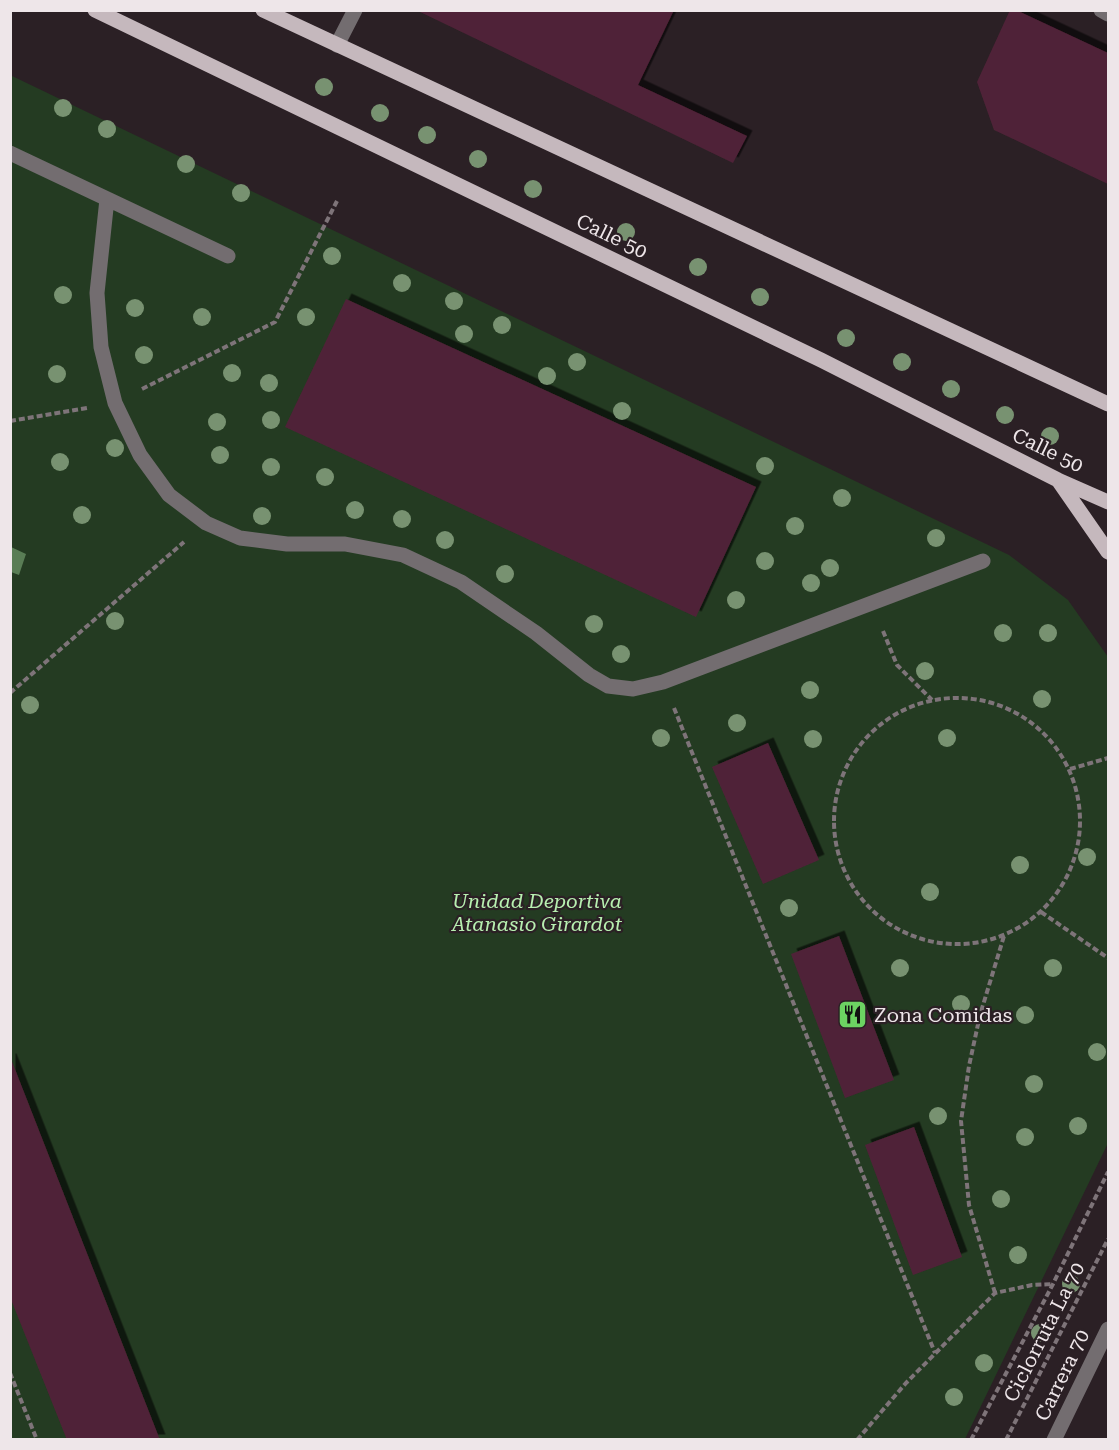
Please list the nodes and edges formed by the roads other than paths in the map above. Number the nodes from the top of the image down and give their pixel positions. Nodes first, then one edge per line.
1 (95, 10) edge
2 (262, 10) edge
3 (355, 10) edge
4 (1101, 10) edge
5 (1108, 14) edge
6 (337, 45) junction
7 (10, 153) edge
8 (107, 199) junction
9 (228, 256) dead end
10 (1108, 404) edge
11 (1058, 480) junction
12 (1108, 502) edge
13 (1108, 552) edge
14 (983, 561) dead end
15 (1108, 1329) edge
16 (1054, 1440) edge

1 - 11 main road, Calle 50
2 - 6 main road
3 - 6 street
4 - 5 street
6 - 10 main road
7 - 8 street
8 - 9 street
8 - 14 street
11 - 12 main road, Calle 50
11 - 13 main road
15 - 16 street, Carrera 70

